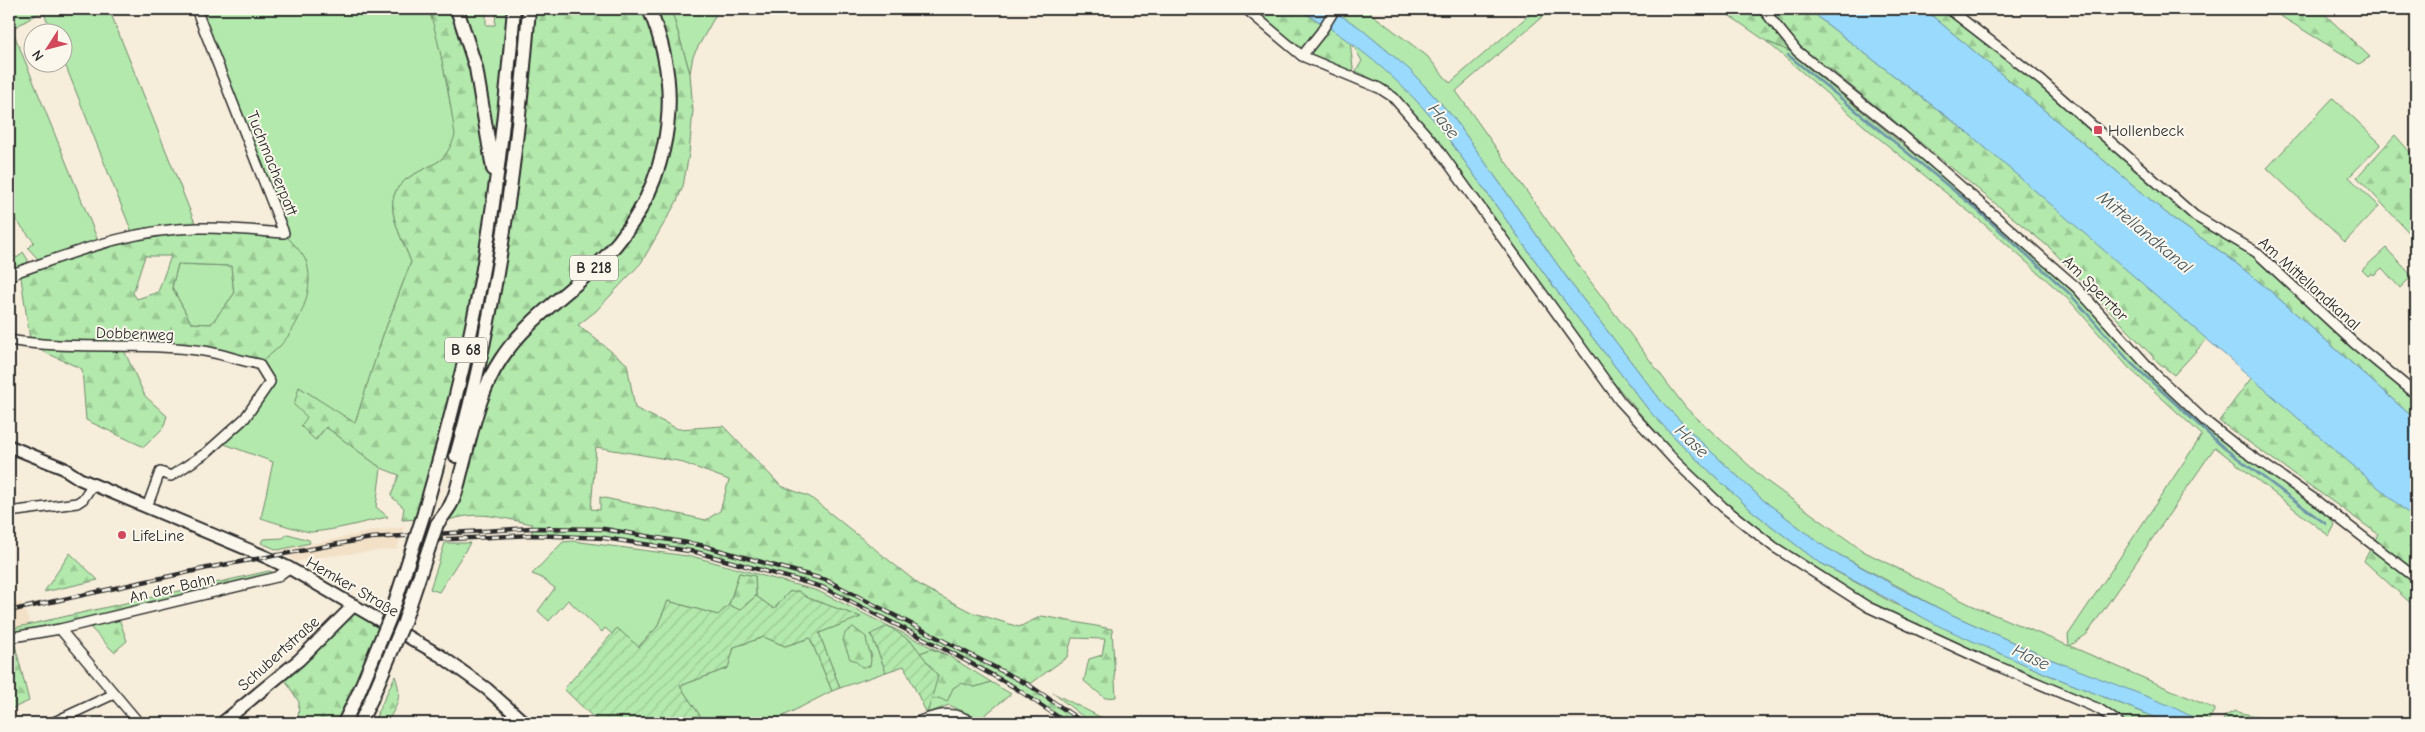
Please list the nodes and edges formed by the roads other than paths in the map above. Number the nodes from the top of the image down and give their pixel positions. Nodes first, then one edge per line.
1 (196, 9) edge
2 (457, 9) edge
3 (514, 9) edge
4 (529, 9) edge
5 (649, 9) edge
6 (1246, 9) edge
7 (1335, 9) edge
8 (1763, 9) edge
9 (1949, 9) edge
10 (1302, 56) junction
11 (496, 185) junction
12 (9, 277) edge
13 (9, 340) edge
14 (2416, 394) edge
15 (9, 439) edge
16 (9, 446) edge
17 (26, 453) junction
18 (93, 484) junction
19 (448, 501) junction
20 (147, 507) junction
21 (9, 512) edge
22 (289, 568) junction
23 (2416, 578) edge
24 (354, 605) junction
25 (60, 629) junction
26 (13, 637) dead end
27 (114, 694) junction
28 (52, 723) edge
29 (139, 723) edge
30 (222, 723) edge
31 (344, 723) edge
32 (360, 723) edge
33 (525, 723) edge
34 (914, 723) edge
35 (972, 723) edge
36 (2119, 723) edge

1 - 12 street, Tuchmacherpatt
2 - 11 highway
3 - 11 highway, B 68
4 - 19 highway, B 68
5 - 19 highway, B 218
6 - 10 street
7 - 10 street
8 - 23 street, Am Sperrtor
9 - 14 street, Am Mittellandkanal
10 - 36 street
11 - 31 highway, B 68, bridge
13 - 20 street, Dobbenweg
15 - 17 main road, Hemker Straße
16 - 17 main road, Hemker Straße
17 - 18 main road, Hemker Straße
18 - 20 main road, Hemker Straße
18 - 21 street
19 - 32 highway, B 218, bridge
20 - 22 main road, Hemker Straße
22 - 24 main road, Hemker Straße
22 - 25 street, An der Bahn
24 - 30 main road, Schubertstraße
24 - 33 main road, Hemker Straße
25 - 26 street, An der Bahn
25 - 27 street
27 - 28 street
27 - 29 street
34 - 35 street

